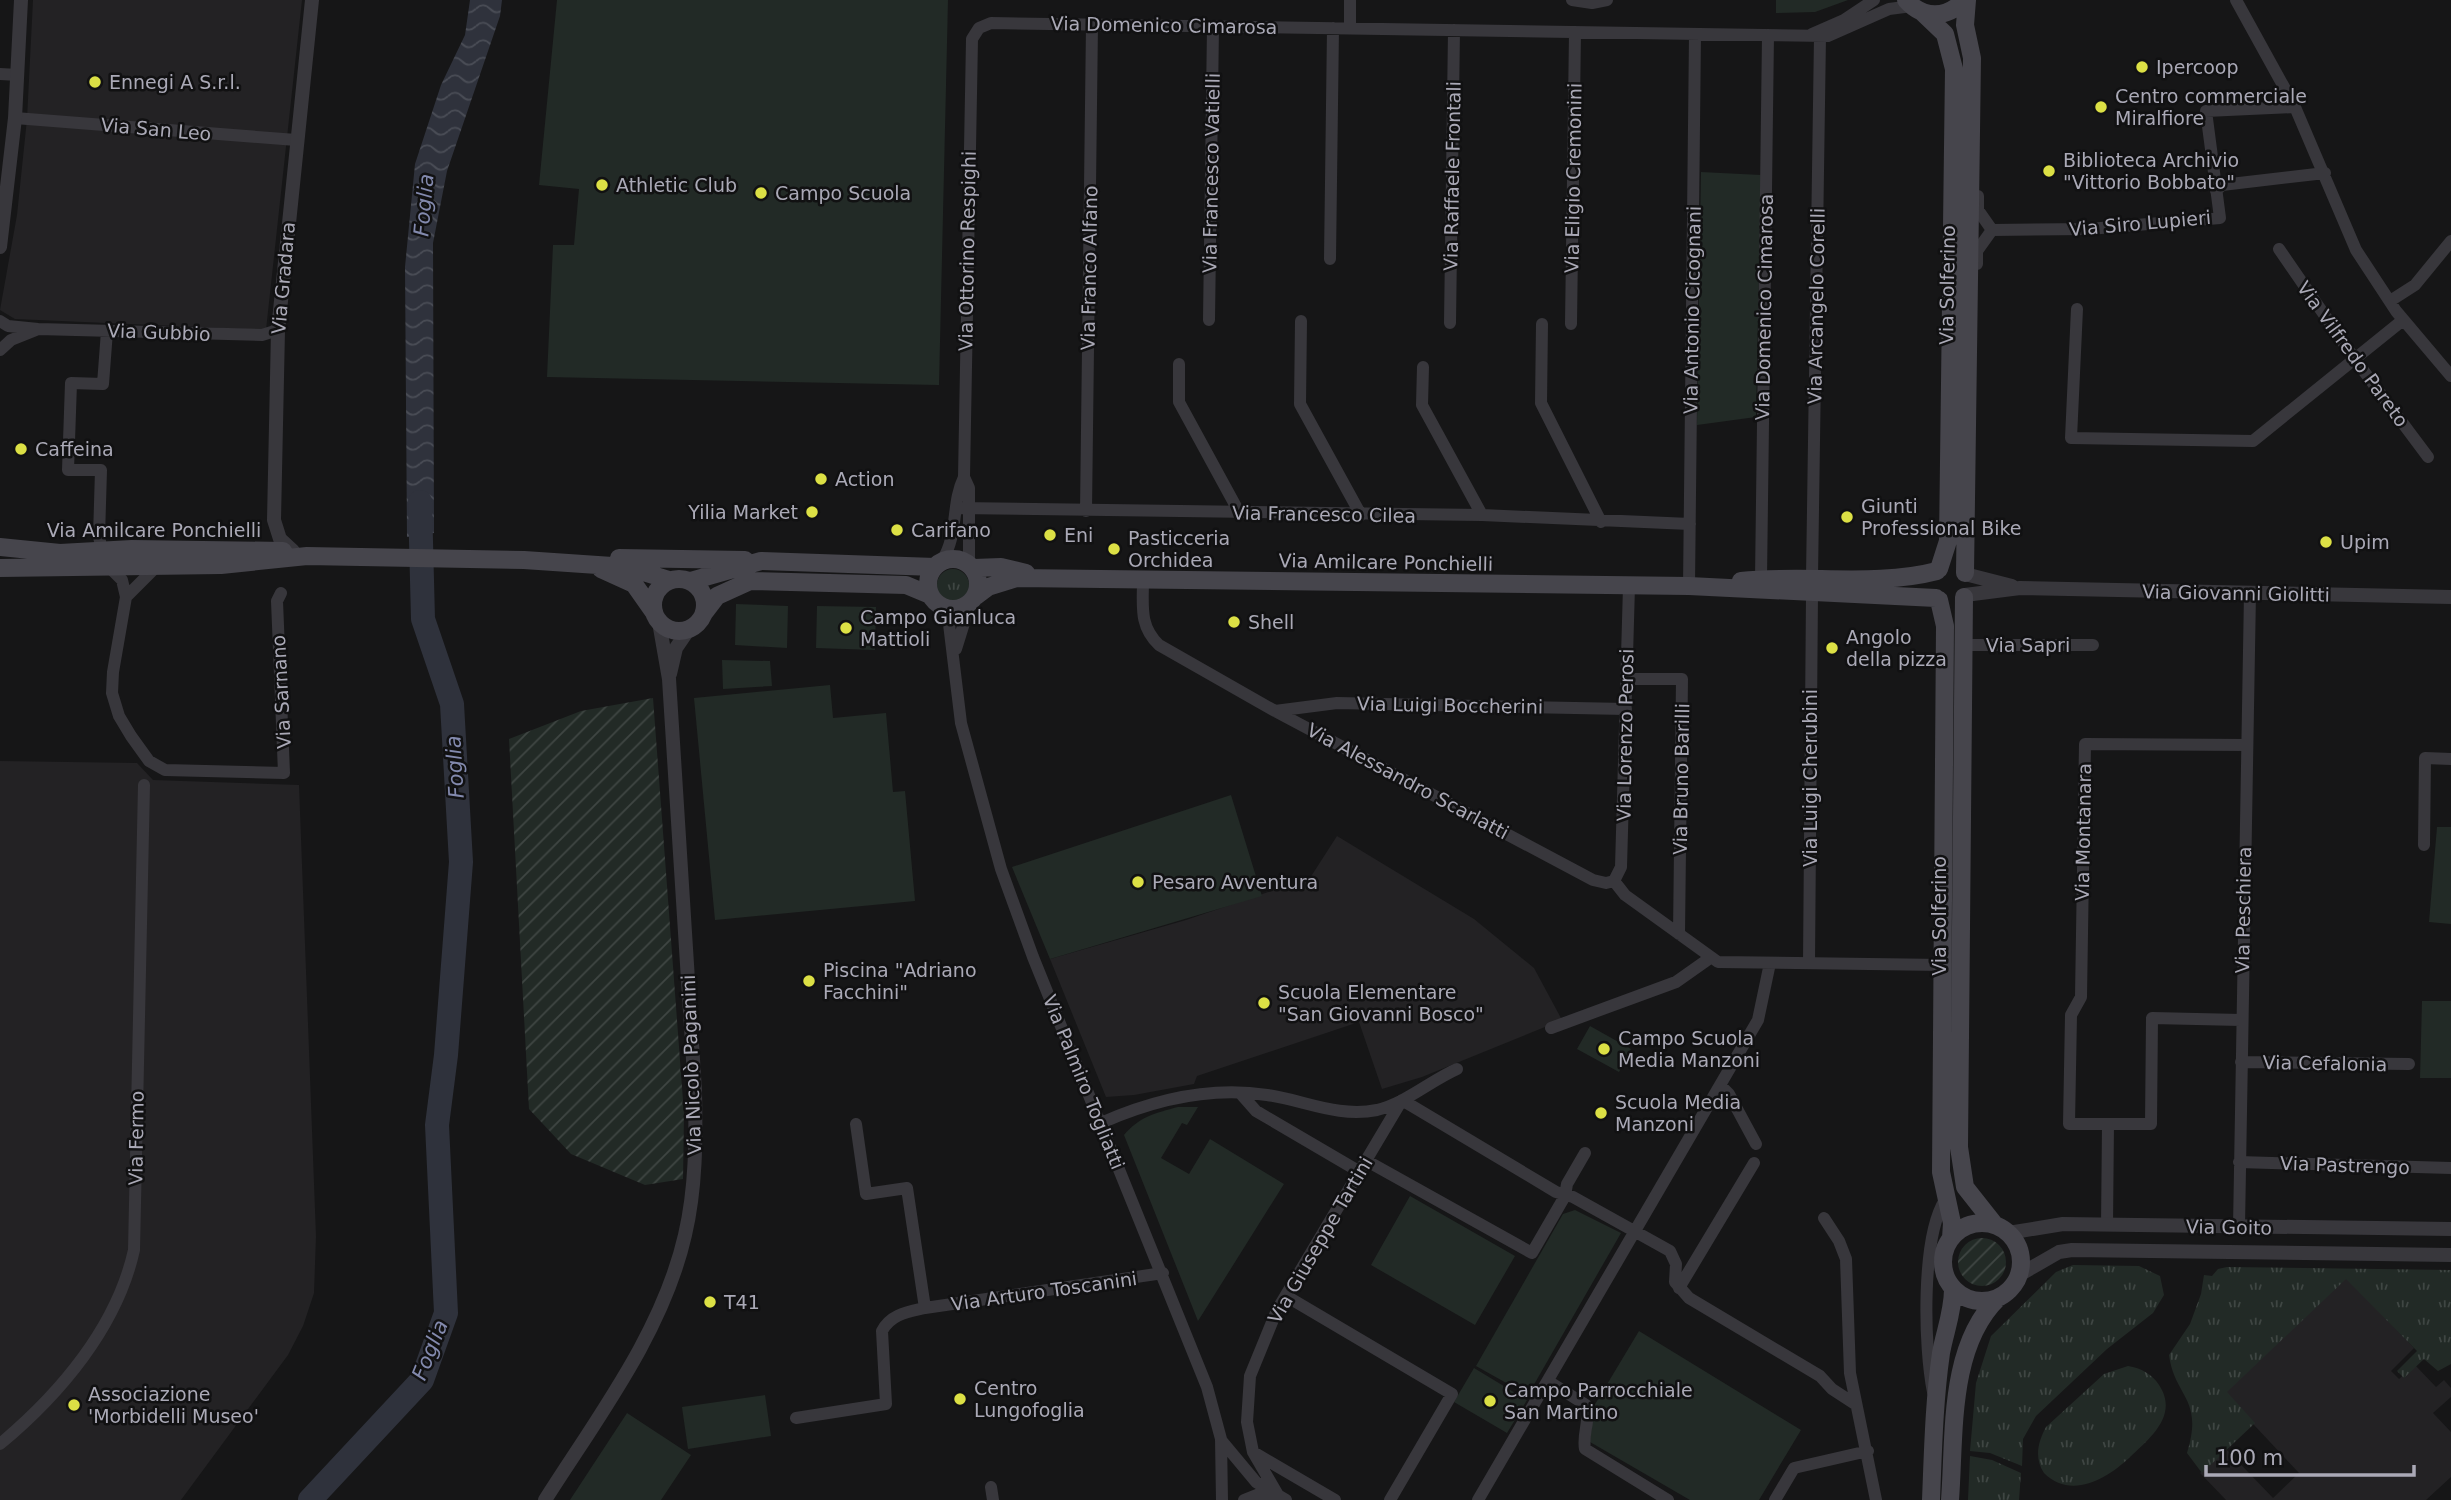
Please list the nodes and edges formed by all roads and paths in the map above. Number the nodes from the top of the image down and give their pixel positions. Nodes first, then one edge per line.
1 (21, 0) edge
2 (312, 0) edge
3 (1350, 0) edge
4 (1572, 0) edge
5 (1607, 0) edge
6 (1874, 0) edge
7 (1965, 0) edge
8 (2236, 0) edge
9 (1914, 6) edge
10 (1092, 24) junction
11 (1213, 26) junction
12 (979, 28) joint
13 (1333, 28) junction
14 (1350, 29) junction
15 (1454, 30) junction
16 (1574, 32) junction
17 (1695, 34) junction
18 (1768, 35) junction
19 (1816, 35) junction
20 (0, 74) edge
21 (18, 75) junction
22 (2295, 107) junction
23 (1971, 115) junction
24 (15, 118) junction
25 (296, 140) junction
26 (2325, 173) junction
27 (2216, 191) junction
28 (3, 214) edge
29 (1992, 230) junction
30 (2451, 240) edge
31 (0, 247) edge
32 (2279, 249) dead end
33 (1330, 258) dead end
34 (2390, 301) junction
35 (2077, 309) dead end
36 (1209, 320) dead end
37 (2403, 320) junction
38 (0, 321) edge
39 (1301, 321) dead end
40 (1450, 323) dead end
41 (1542, 324) dead end
42 (1571, 324) dead end
43 (38, 330) junction
44 (278, 330) junction
45 (107, 331) junction
46 (1967, 335) junction
47 (0, 350) edge
48 (2354, 358) junction
49 (1179, 364) dead end
50 (1423, 367) dead end
51 (2451, 376) edge
52 (2428, 457) dead end
53 (964, 508) junction
54 (1086, 511) junction
55 (1239, 512) junction
56 (1361, 515) junction
57 (1482, 515) junction
58 (1601, 522) junction
59 (1690, 524) junction
60 (0, 547) edge
61 (300, 554) junction
62 (105, 558) junction
63 (761, 561) junction
64 (588, 563) junction
65 (938, 564) junction
66 (158, 565) junction
67 (972, 566) junction
68 (0, 568) edge
69 (1938, 570) junction
70 (1965, 573) junction
71 (1082, 579) junction
72 (1760, 579) junction
73 (669, 580) junction
74 (1143, 580) junction
75 (691, 581) junction
76 (1812, 585) junction
77 (1629, 586) junction
78 (1689, 586) junction
79 (2020, 588) junction
80 (281, 593) dead end
81 (2250, 593) junction
82 (1965, 596) junction
83 (126, 597) junction
84 (2451, 597) edge
85 (1938, 599) junction
86 (935, 600) junction
87 (973, 600) junction
88 (704, 613) junction
89 (656, 617) junction
90 (689, 629) junction
91 (1962, 645) junction
92 (2093, 645) dead end
93 (954, 660) junction
94 (669, 679) junction
95 (1626, 679) junction
96 (1626, 709) junction
97 (1275, 710) junction
98 (2247, 746) junction
99 (2451, 759) edge
100 (144, 785) dead end
101 (2424, 845) dead end
102 (1614, 881) junction
103 (1679, 934) junction
104 (1710, 958) junction
105 (1770, 963) junction
106 (1809, 963) junction
107 (1943, 965) junction
108 (2241, 1020) junction
109 (1551, 1028) dead end
110 (2241, 1062) junction
111 (2409, 1064) dead end
112 (1457, 1069) dead end
113 (1721, 1086) junction
114 (1241, 1094) junction
115 (1402, 1100) junction
116 (1378, 1110) junction
117 (1101, 1123) junction
118 (856, 1124) dead end
119 (2108, 1124) junction
120 (1377, 1143) junction
121 (1756, 1144) dead end
122 (1585, 1153) dead end
123 (1754, 1163) dead end
124 (2239, 1163) junction
125 (1363, 1166) junction
126 (2451, 1168) edge
127 (1565, 1196) junction
128 (1945, 1200) junction
129 (1824, 1218) dead end
130 (2107, 1225) junction
131 (2239, 1227) junction
132 (2002, 1229) junction
133 (2451, 1229) edge
134 (1636, 1230) junction
135 (1951, 1238) junction
136 (2451, 1255) edge
137 (1163, 1273) junction
138 (2019, 1275) junction
139 (1679, 1288) junction
140 (1954, 1289) junction
141 (1286, 1296) junction
142 (1999, 1297) junction
143 (925, 1308) junction
144 (1820, 1376) junction
145 (1548, 1381) junction
146 (1851, 1383) junction
147 (1856, 1404) junction
148 (1936, 1407) junction
149 (796, 1418) dead end
150 (1221, 1439) junction
151 (0, 1444) edge
152 (1868, 1451) junction
153 (1253, 1452) junction
154 (1282, 1498) edge
155 (545, 1500) edge
156 (1222, 1500) edge
157 (1244, 1500) edge
158 (1335, 1500) edge
159 (1391, 1500) edge
160 (1478, 1500) edge
161 (1668, 1500) edge
162 (1775, 1500) edge
163 (1876, 1500) edge
164 (1931, 1500) edge
165 (1950, 1500) edge

1 - 21 street
2 - 25 street, Via Gradara
3 - 14 street
4 - 5 street
6 - 19 street, Via Domenico Cimarosa
7 - 9 main road, Via Solferino
7 - 23 main road, Via Solferino
8 - 22 street
9 - 19 street, Via Domenico Cimarosa
9 - 69 main road, Via Solferino
10 - 11 street, Via Domenico Cimarosa
10 - 12 street, Via Domenico Cimarosa
10 - 54 street, Via Franco Alfano
11 - 13 street, Via Domenico Cimarosa
11 - 36 street, Via Francesco Vatielli
12 - 53 street, Via Ottorino Respighi
13 - 14 street, Via Domenico Cimarosa
13 - 33 street
14 - 15 street, Via Domenico Cimarosa
15 - 16 street, Via Domenico Cimarosa
15 - 40 street, Via Raffaele Frontali
16 - 17 street, Via Domenico Cimarosa
16 - 42 street, Via Eligio Cremonini
17 - 18 street, Via Domenico Cimarosa
17 - 59 street, Via Antonio Cicognani
18 - 19 street, Via Domenico Cimarosa
18 - 72 street, Via Domenico Cimarosa
19 - 76 street, Via Arcangelo Corelli
20 - 21 street
21 - 24 street
22 - 26 street
22 - 27 street, Via Siro Lupieri
23 - 29 street
23 - 46 main road, Via Solferino
24 - 25 street, Via San Leo
24 - 28 street
25 - 44 street, Via Gradara
26 - 27 street
26 - 34 street
27 - 29 street, Via Siro Lupieri
28 - 31 street
29 - 46 street
30 - 34 street
32 - 48 street, Via Vilfredo Pareto
34 - 37 street
35 - 48 street
37 - 48 street
37 - 51 street
38 - 43 street, Via Gubbio
39 - 56 street
41 - 58 street
43 - 45 street, Via Gubbio
43 - 47 street, Via Gubbio
44 - 45 street, Via Gubbio
44 - 61 street, Via Gradara
45 - 62 street
46 - 70 main road, Via Solferino
48 - 52 street, Via Vilfredo Pareto
49 - 55 street
50 - 57 street
53 - 54 street, Via Francesco Cilea
53 - 65 street, Via Ottorino Respighi
53 - 67 street, Via Ottorino Respighi
54 - 55 street, Via Francesco Cilea
55 - 56 street, Via Francesco Cilea
56 - 57 street, Via Francesco Cilea
57 - 58 street, Via Francesco Cilea
58 - 59 street, Via Francesco Cilea
59 - 78 street, Via Antonio Cicognani
60 - 62 main road, Via Amilcare Ponchielli
61 - 62 main road, Via Amilcare Ponchielli
61 - 64 main road, Via Amilcare Ponchielli
61 - 66 main road, Via Amilcare Ponchielli
62 - 66 main road, Via Amilcare Ponchielli
62 - 68 main road, Via Amilcare Ponchielli
62 - 83 street
63 - 64 main road
63 - 65 main road, Via Amilcare Ponchielli
63 - 75 main road, Via Amilcare Ponchielli
64 - 73 main road, Via Amilcare Ponchielli
64 - 89 main road, Via Amilcare Ponchielli
65 - 67 main road, Via Amilcare Ponchielli
65 - 86 main road
66 - 83 street
67 - 71 main road, Via Amilcare Ponchielli
67 - 87 main road
69 - 70 main road
69 - 76 main road, Via Amilcare Ponchielli
69 - 85 main road, Via Solferino
70 - 79 street, Via Giovanni Giolitti
70 - 82 main road, Via Solferino
71 - 74 main road, Via Amilcare Ponchielli
71 - 87 main road, Via Amilcare Ponchielli
72 - 76 main road, Via Amilcare Ponchielli
72 - 78 main road, Via Amilcare Ponchielli
73 - 75 main road, Via Amilcare Ponchielli
73 - 89 main road
74 - 77 main road, Via Amilcare Ponchielli
74 - 97 street, Via Alessandro Scarlatti
75 - 88 main road
76 - 78 main road, Via Amilcare Ponchielli
76 - 85 main road, Via Amilcare Ponchielli
76 - 106 street, Via Luigi Cherubini
77 - 78 main road, Via Amilcare Ponchielli
77 - 95 street, Via Lorenzo Perosi
79 - 81 street, Via Giovanni Giolitti
79 - 82 street, Via Giovanni Giolitti
80 - 83 street, Via Sarnano
81 - 84 street, Via Giovanni Giolitti
81 - 98 street, Via Peschiera
82 - 85 main road
82 - 91 main road, Via Solferino
85 - 107 main road, Via Solferino
86 - 87 main road, Via Amilcare Ponchielli
86 - 88 main road, Via Amilcare Ponchielli
86 - 93 street, Via Palmiro Togliatti
87 - 93 street, Via Palmiro Togliatti
88 - 90 main road, Via Amilcare Ponchielli
89 - 90 main road
89 - 94 street, Via Nicolò Paganini
90 - 94 street, Via Nicolò Paganini
91 - 92 street, Via Sapri
91 - 132 main road, Via Solferino
93 - 117 street, Via Palmiro Togliatti
94 - 155 street, Via Nicolò Paganini
95 - 96 street, Via Lorenzo Perosi
95 - 103 street, Via Bruno Barilli
96 - 97 street, Via Luigi Boccherini
96 - 102 street, Via Lorenzo Perosi
97 - 102 street, Via Alessandro Scarlatti
98 - 108 street, Via Peschiera
98 - 119 street, Via Montanara
99 - 101 street
100 - 151 street, Via Fermo
102 - 103 street
103 - 104 street
104 - 105 street
104 - 109 street
105 - 106 street
105 - 113 street
106 - 107 street
107 - 128 main road, Via Solferino
108 - 110 street, Via Peschiera
108 - 119 street
110 - 111 street, Via Cefalonia
110 - 124 street, Via Peschiera
112 - 115 street
113 - 121 street
113 - 134 street
114 - 116 street
114 - 117 street
114 - 125 street
115 - 116 street
115 - 120 street, Via Giuseppe Tartini
115 - 127 street
116 - 120 street, Via Giuseppe Tartini
117 - 137 street, Via Palmiro Togliatti
118 - 143 street, Via Arturo Toscanini
119 - 130 street
120 - 125 street, Via Giuseppe Tartini
122 - 127 street
123 - 139 street
124 - 126 street, Via Pastrengo
124 - 131 street, Via Peschiera
125 - 127 street
125 - 141 street, Via Giuseppe Tartini
127 - 134 street
128 - 135 main road, Via Solferino
128 - 148 street, Via Solferino
129 - 146 street
130 - 131 street, Via Goito
130 - 132 street, Via Goito
131 - 133 street, Via Goito
132 - 135 main road
132 - 138 main road, Via Solferino
134 - 139 street
134 - 145 street
135 - 140 main road, Via Solferino
136 - 138 street, Via Goito
137 - 143 street, Via Arturo Toscanini
137 - 150 street, Via Palmiro Togliatti
138 - 142 main road
139 - 144 street
140 - 142 main road
140 - 148 main road, Via Solferino
141 - 153 street, Via Giuseppe Tartini
141 - 159 street
142 - 165 main road
143 - 149 street, Via Arturo Toscanini
144 - 146 street
144 - 147 street
145 - 160 street
145 - 161 street
146 - 147 street
147 - 152 street
148 - 164 main road, Via Solferino
150 - 154 street
150 - 156 street, Via Palmiro Togliatti
152 - 162 street
152 - 163 street
153 - 154 street, Via Giuseppe Tartini
153 - 158 street
154 - 157 street

